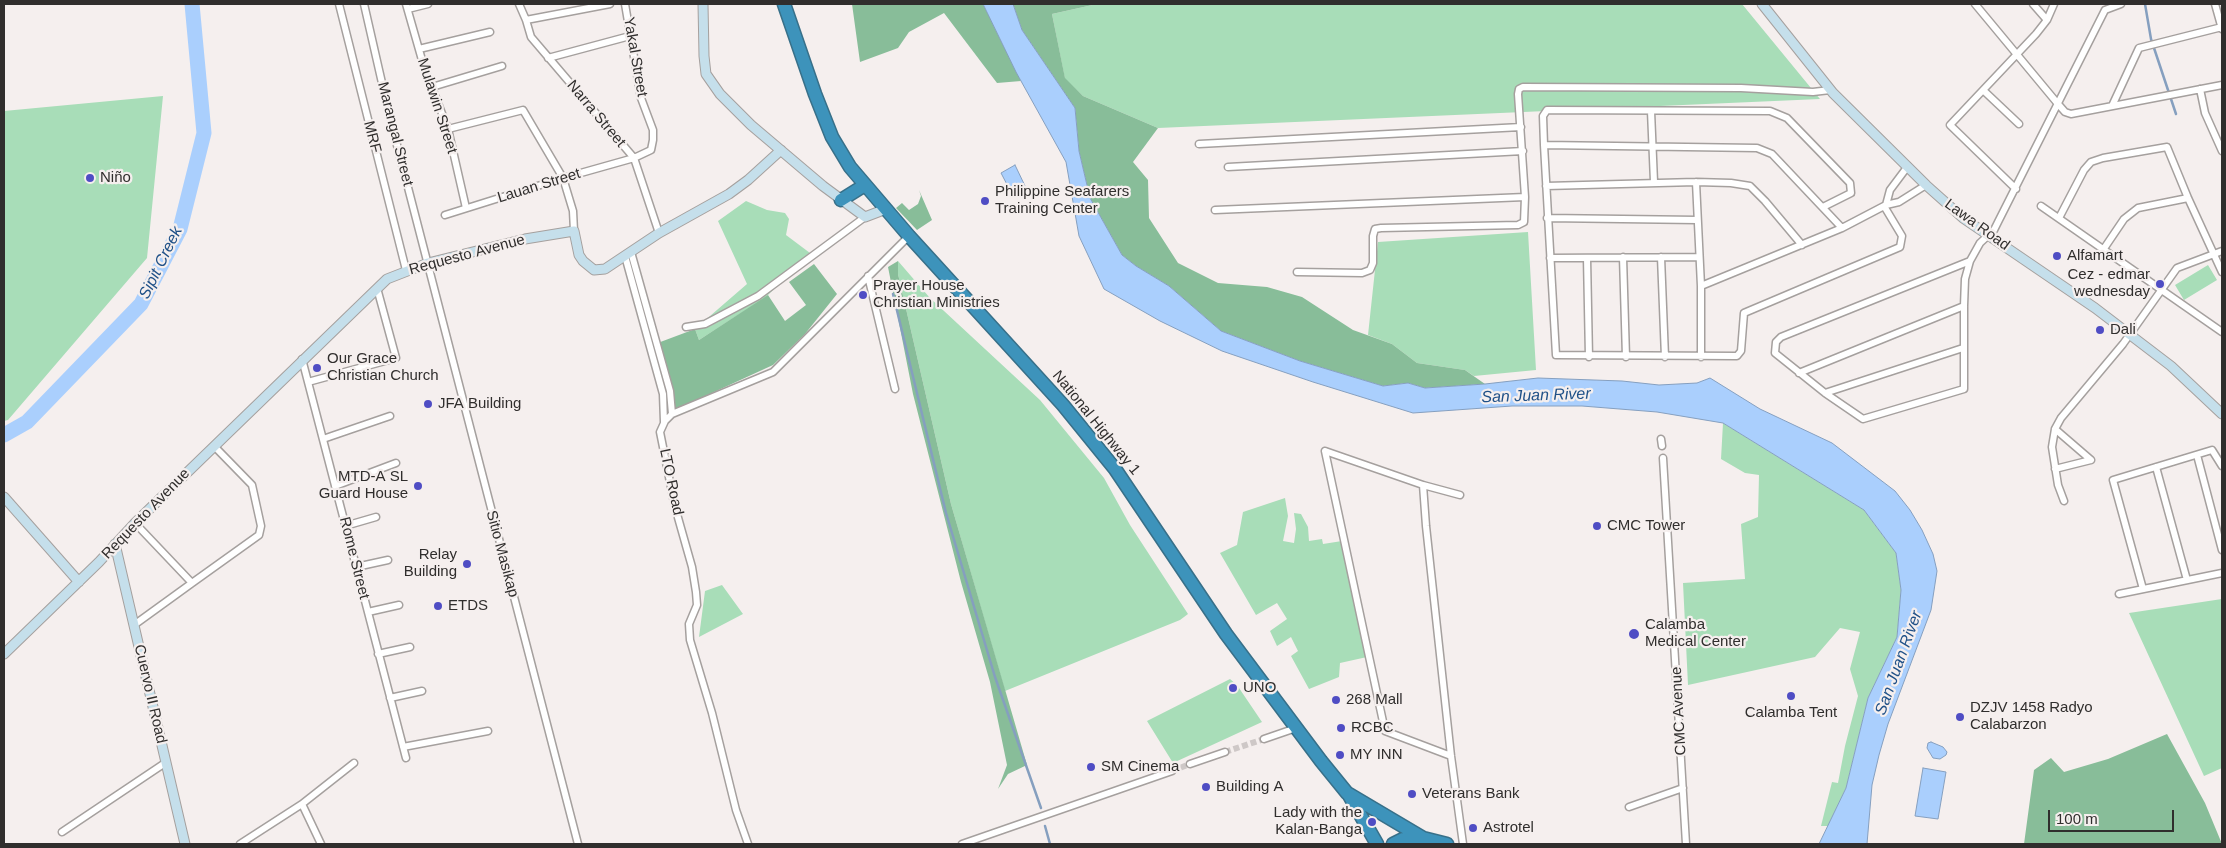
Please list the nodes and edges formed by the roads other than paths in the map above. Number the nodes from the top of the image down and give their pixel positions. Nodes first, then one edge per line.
1 (339, 4) edge
2 (364, 4) edge
3 (428, 4) edge
4 (519, 4) edge
5 (610, 4) edge
6 (625, 4) edge
7 (702, 4) edge
8 (784, 4) edge
9 (1762, 4) edge
10 (1975, 4) edge
11 (2033, 4) edge
12 (2054, 4) edge
13 (2120, 4) edge
14 (2215, 4) edge
15 (407, 7) edge
16 (526, 20) junction
17 (2046, 20) junction
18 (2222, 28) edge
19 (490, 32) dead end
20 (630, 36) junction
21 (419, 49) junction
22 (2016, 54) junction
23 (548, 58) junction
24 (502, 66) dead end
25 (2222, 85) edge
26 (432, 87) junction
27 (1830, 90) junction
28 (1983, 90) junction
29 (2200, 90) junction
30 (2058, 104) junction
31 (2112, 106) junction
32 (1652, 111) junction
33 (2019, 124) dead end
34 (1521, 127) junction
35 (448, 129) junction
36 (1200, 144) dead end
37 (1544, 145) junction
38 (1653, 145) junction
39 (781, 150) junction
40 (1523, 151) junction
41 (2222, 151) edge
42 (634, 158) junction
43 (1908, 166) junction
44 (1228, 167) dead end
45 (563, 178) junction
46 (1654, 182) junction
47 (1696, 182) junction
48 (865, 185) junction
49 (1926, 185) junction
50 (1546, 186) junction
51 (2016, 189) junction
52 (1525, 197) junction
53 (2188, 198) junction
54 (841, 200) junction
55 (1885, 206) junction
56 (2041, 206) dead end
57 (466, 208) junction
58 (1823, 208) junction
59 (886, 209) junction
60 (1215, 210) dead end
61 (445, 215) dead end
62 (865, 217) junction
63 (1547, 218) junction
64 (2058, 218) junction
65 (1697, 220) junction
66 (1842, 228) junction
67 (574, 231) junction
68 (659, 233) junction
69 (1989, 235) junction
70 (909, 236) junction
71 (1802, 245) junction
72 (2103, 250) junction
73 (2222, 251) edge
74 (628, 254) junction
75 (2214, 254) junction
76 (1623, 257) junction
77 (1661, 257) junction
78 (1699, 257) junction
79 (1550, 258) junction
80 (1587, 258) junction
81 (1970, 260) junction
82 (428, 263) junction
83 (406, 270) junction
84 (1297, 272) dead end
85 (2222, 272) edge
86 (868, 276) junction
87 (1701, 286) junction
88 (377, 288) junction
89 (2161, 290) junction
90 (1964, 306) junction
91 (686, 327) dead end
92 (2222, 332) edge
93 (2129, 334) junction
94 (1963, 348) junction
95 (1589, 357) junction
96 (1626, 357) junction
97 (1665, 357) junction
98 (1701, 357) junction
99 (302, 359) junction
100 (1799, 373) junction
101 (308, 382) junction
102 (895, 389) dead end
103 (1825, 394) junction
104 (672, 414) junction
105 (2222, 414) edge
106 (390, 416) dead end
107 (664, 422) junction
108 (2054, 429) junction
109 (324, 439) junction
110 (1661, 439) dead end
111 (214, 446) junction
112 (1662, 446) dead end
113 (2197, 455) junction
114 (1663, 458) dead end
115 (396, 463) dead end
116 (2222, 466) edge
117 (2156, 467) junction
118 (2055, 469) junction
119 (1423, 485) junction
120 (335, 486) junction
121 (1460, 495) dead end
122 (4, 497) edge
123 (2064, 501) dead end
124 (376, 517) dead end
125 (135, 523) junction
126 (345, 526) junction
127 (115, 544) junction
128 (2222, 550) edge
129 (388, 560) dead end
130 (356, 567) junction
131 (2222, 573) edge
132 (2187, 580) junction
133 (79, 582) junction
134 (192, 583) junction
135 (2143, 589) junction
136 (2119, 594) dead end
137 (399, 605) dead end
138 (368, 612) junction
139 (134, 625) junction
140 (410, 647) dead end
141 (4, 654) edge
142 (378, 654) junction
143 (422, 691) dead end
144 (390, 698) junction
145 (1296, 728) junction
146 (488, 731) dead end
147 (1264, 739) tunnel mouth
148 (404, 747) junction
149 (1225, 752) tunnel mouth
150 (1451, 756) junction
151 (406, 758) dead end
152 (165, 763) junction
153 (354, 763) dead end
154 (1190, 764) tunnel mouth
155 (1172, 771) tunnel mouth
156 (1683, 788) junction
157 (1347, 793) junction
158 (302, 804) junction
159 (1629, 807) dead end
160 (1397, 824) junction
161 (62, 832) dead end
162 (1423, 838) junction
163 (250, 842) edge
164 (185, 844) edge
165 (240, 844) edge
166 (321, 844) edge
167 (578, 844) edge
168 (748, 844) edge
169 (962, 844) edge
170 (1377, 844) edge
171 (1393, 844) edge
172 (1447, 844) edge
173 (1462, 844) edge
174 (1686, 844) edge

1 - 83 street, MRF
2 - 82 street, Marangal Street
3 - 15 street
4 - 16 street, Narra Street
5 - 16 street
6 - 20 street, Yakal Street
7 - 39 main road
8 - 48 highway, National Highway 1
9 - 27 main road, Lawa Road
10 - 22 street
11 - 17 street
12 - 17 street
13 - 30 street
14 - 18 street
15 - 21 street, Mulawin Street
16 - 23 street, Narra Street
17 - 22 street
18 - 31 street
19 - 21 street
20 - 23 street
20 - 42 street, Yakal Street
21 - 26 street, Mulawin Street
22 - 28 street
22 - 30 street
23 - 42 street, Narra Street
24 - 26 street
25 - 29 street
26 - 35 street, Mulawin Street
27 - 34 street
27 - 43 main road, Lawa Road
28 - 33 street
28 - 51 street
29 - 31 street
29 - 41 street
30 - 31 street
30 - 51 street
32 - 37 street
32 - 38 street
32 - 58 street
34 - 36 street
34 - 40 street
35 - 45 street
35 - 57 street, Mulawin Street
37 - 38 street
37 - 50 street
38 - 46 street
38 - 58 street
39 - 54 main road
39 - 68 main road
40 - 44 street
40 - 52 street
42 - 45 street, Lauan Street
42 - 68 street, Narra Street
43 - 49 main road, Lawa Road
43 - 55 street
45 - 57 street, Lauan Street
45 - 67 street
46 - 47 street
46 - 50 street
47 - 65 street
47 - 71 street
48 - 54 highway
48 - 59 highway, National Highway 1
49 - 55 street
49 - 69 main road, Lawa Road
50 - 63 street
51 - 69 street
52 - 60 street
52 - 84 street
53 - 64 street
53 - 72 street
53 - 75 street
54 - 62 main road
55 - 66 street
55 - 98 street
56 - 64 street
57 - 61 street, Lauan Street
58 - 66 street
59 - 62 main road
59 - 70 highway, National Highway 1
62 - 91 street
63 - 65 street
63 - 79 street
64 - 72 street
65 - 78 street
66 - 71 street
67 - 74 main road
67 - 82 main road, Requesto Avenue
68 - 74 main road
69 - 81 street
69 - 93 main road, Lawa Road
70 - 86 street
70 - 145 highway, National Highway 1
71 - 87 street
72 - 89 street
73 - 75 street
74 - 104 street
74 - 107 street, LTO Road
75 - 85 street
75 - 89 street
76 - 77 street
76 - 80 street
76 - 96 street
77 - 78 street
77 - 97 street
78 - 87 street
79 - 80 street
79 - 95 street
80 - 95 street
81 - 90 street
81 - 100 street
82 - 83 main road, Requesto Avenue
82 - 167 street, Sitio Masikap
83 - 88 main road, Requesto Avenue
86 - 102 street
86 - 104 street
87 - 98 street
88 - 99 main road, Requesto Avenue
88 - 101 street
89 - 92 street
89 - 93 street
90 - 94 street
90 - 100 street
93 - 105 main road, Lawa Road
93 - 108 street
94 - 103 street
94 - 103 street
95 - 96 street
96 - 97 street
97 - 98 street
99 - 101 street, Rome Street
99 - 111 main road, Requesto Avenue
100 - 103 street
101 - 109 street, Rome Street
104 - 107 street
106 - 109 street
107 - 168 street, LTO Road
108 - 118 street
108 - 118 street
109 - 120 street, Rome Street
110 - 112 street
111 - 125 main road, Requesto Avenue
111 - 134 street
113 - 116 street
113 - 117 street
113 - 128 street
114 - 156 street, CMC Avenue
115 - 120 street
117 - 132 street
117 - 135 street
118 - 123 street
119 - 121 street
119 - 150 street
119 - 150 street
120 - 126 street, Rome Street
122 - 133 main road
124 - 126 street
125 - 127 main road, Requesto Avenue
125 - 134 street
126 - 130 street, Rome Street
127 - 133 main road, Requesto Avenue
127 - 139 main road, Cuervo II Road
129 - 130 street
130 - 138 street, Rome Street
131 - 132 street
132 - 135 street
133 - 141 main road, Requesto Avenue
134 - 139 street
135 - 136 street
137 - 138 street
138 - 142 street, Rome Street
139 - 152 main road, Cuervo II Road
140 - 142 street
142 - 144 street, Rome Street
143 - 144 street
144 - 148 street, Rome Street
145 - 147 street
145 - 157 highway, National Highway 1
146 - 148 street
148 - 151 street, Rome Street
149 - 154 street
150 - 173 street
152 - 161 street
152 - 164 main road, Cuervo II Road
153 - 158 street
155 - 169 street
156 - 159 street
156 - 174 street, CMC Avenue
157 - 160 highway, National Highway 1
157 - 170 highway
158 - 163 street
158 - 166 street
160 - 162 highway, National Highway 1
160 - 170 highway
162 - 171 highway
162 - 172 highway, National Highway 1
163 - 165 street

